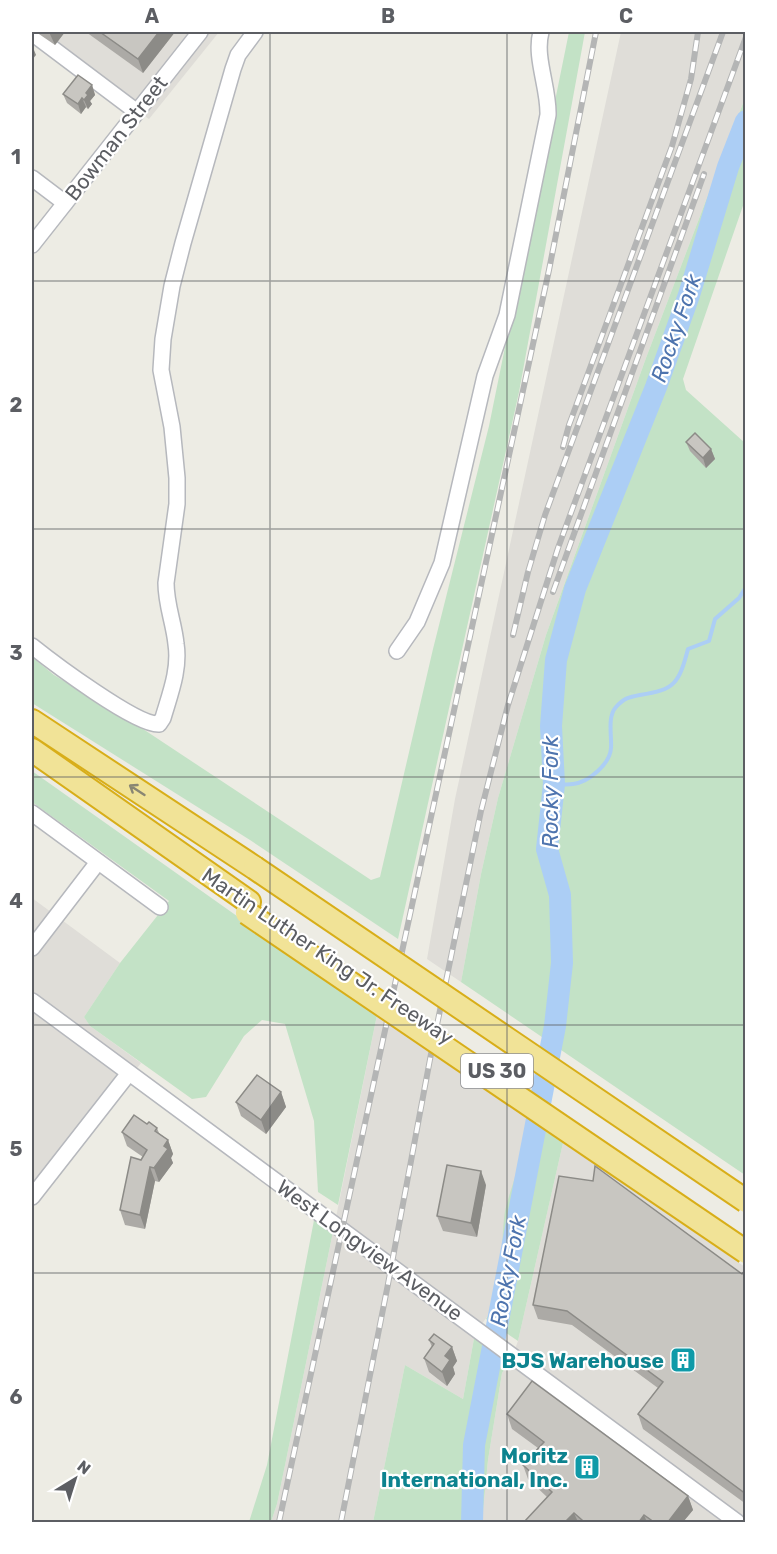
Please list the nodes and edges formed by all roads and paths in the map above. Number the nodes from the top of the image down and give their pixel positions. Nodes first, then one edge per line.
1 (201, 32) edge
2 (255, 32) edge
3 (541, 32) edge
4 (32, 33) edge
5 (137, 112) junction
6 (32, 178) edge
7 (65, 203) junction
8 (32, 245) edge
9 (32, 646) edge
10 (397, 651) dead end
11 (32, 721) edge
12 (32, 750) edge
13 (32, 813) edge
14 (98, 862) junction
15 (256, 864) junction
16 (160, 907) dead end
17 (248, 907) junction
18 (32, 948) edge
19 (32, 1001) edge
20 (129, 1073) junction
21 (746, 1189) edge
22 (32, 1197) edge
23 (746, 1201) edge
24 (746, 1240) edge
25 (746, 1252) edge
26 (737, 1522) edge

1 - 5 street, Bowman Street
2 - 9 street
3 - 10 street
4 - 5 street
5 - 7 street, Bowman Street
6 - 7 street
7 - 8 street, Bowman Street
15 -> 11 highway, Martin Luther King Jr. Freeway / US 30
12 - 17 highway, Martin Luther King Jr. Freeway / US 30
13 - 14 street
14 - 16 street
14 - 18 street
15 - 21 highway
15 - 23 highway, Martin Luther King Jr. Freeway / US 30, bridge
17 - 24 highway, Martin Luther King Jr. Freeway / US 30
17 - 25 highway, bridge
19 - 20 street, West Longview Avenue
20 - 22 street
20 - 26 street, West Longview Avenue

